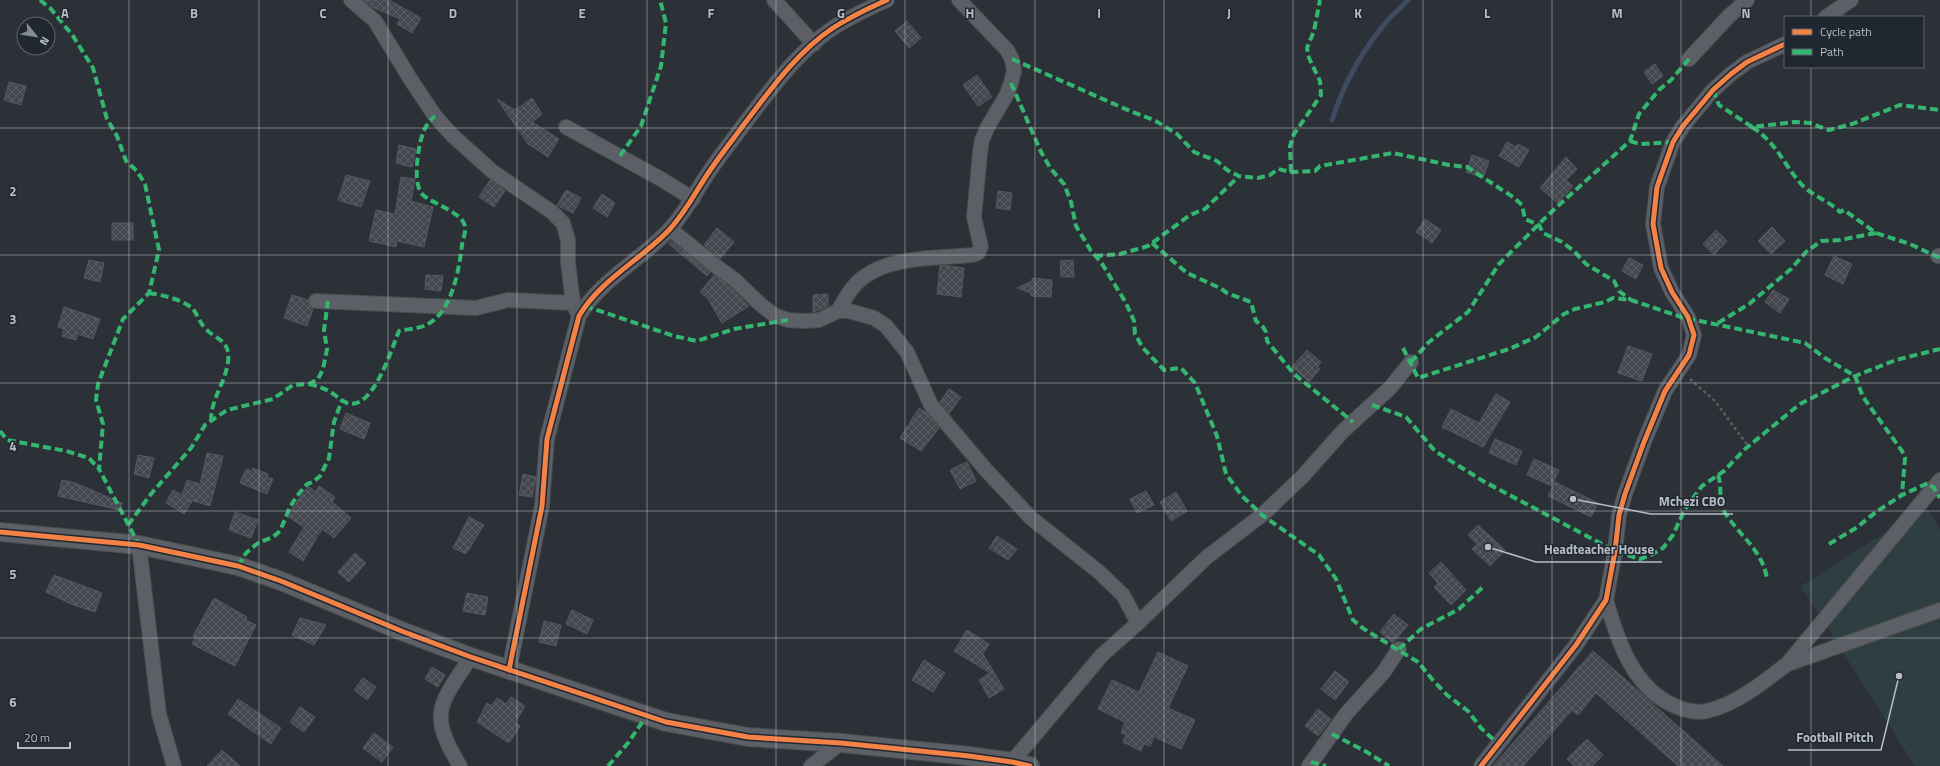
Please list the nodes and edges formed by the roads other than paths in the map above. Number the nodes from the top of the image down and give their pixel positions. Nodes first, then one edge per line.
1 (350, 0) edge
2 (774, 0) edge
3 (887, 0) edge
4 (959, 0) edge
5 (1747, 0) edge
6 (1851, 0) edge
7 (1827, 16) edge
8 (814, 44) junction
9 (1784, 44) edge
10 (1689, 59) dead end
11 (566, 127) dead end
12 (693, 199) junction
13 (670, 229) junction
14 (316, 301) dead end
15 (573, 303) junction
16 (838, 312) junction
17 (579, 316) junction
18 (1411, 362) dead end
19 (1940, 480) edge
20 (0, 532) edge
21 (138, 545) junction
22 (1606, 600) junction
23 (1940, 610) edge
24 (1138, 623) junction
25 (1399, 649) dead end
26 (470, 657) junction
27 (1787, 664) junction
28 (509, 670) junction
29 (841, 743) junction
30 (1012, 762) junction
31 (174, 766) edge
32 (460, 766) edge
33 (811, 766) edge
34 (1030, 766) edge
35 (1309, 766) edge
36 (1481, 766) edge

1 - 15 street
2 - 8 street
3 - 8 street
4 - 16 street
5 - 10 street
6 - 7 street
8 - 12 street
9 - 22 street
11 - 12 street
12 - 13 street
13 - 16 street
13 - 17 street
14 - 15 street
15 - 17 street
16 - 24 street
17 - 28 street
18 - 24 street
19 - 27 street
20 - 21 street
21 - 26 street
21 - 31 street
22 - 27 street
22 - 36 street
23 - 27 street
24 - 30 street
25 - 35 street
26 - 28 street
26 - 32 street
28 - 29 street
29 - 30 street
29 - 33 street
30 - 34 street

